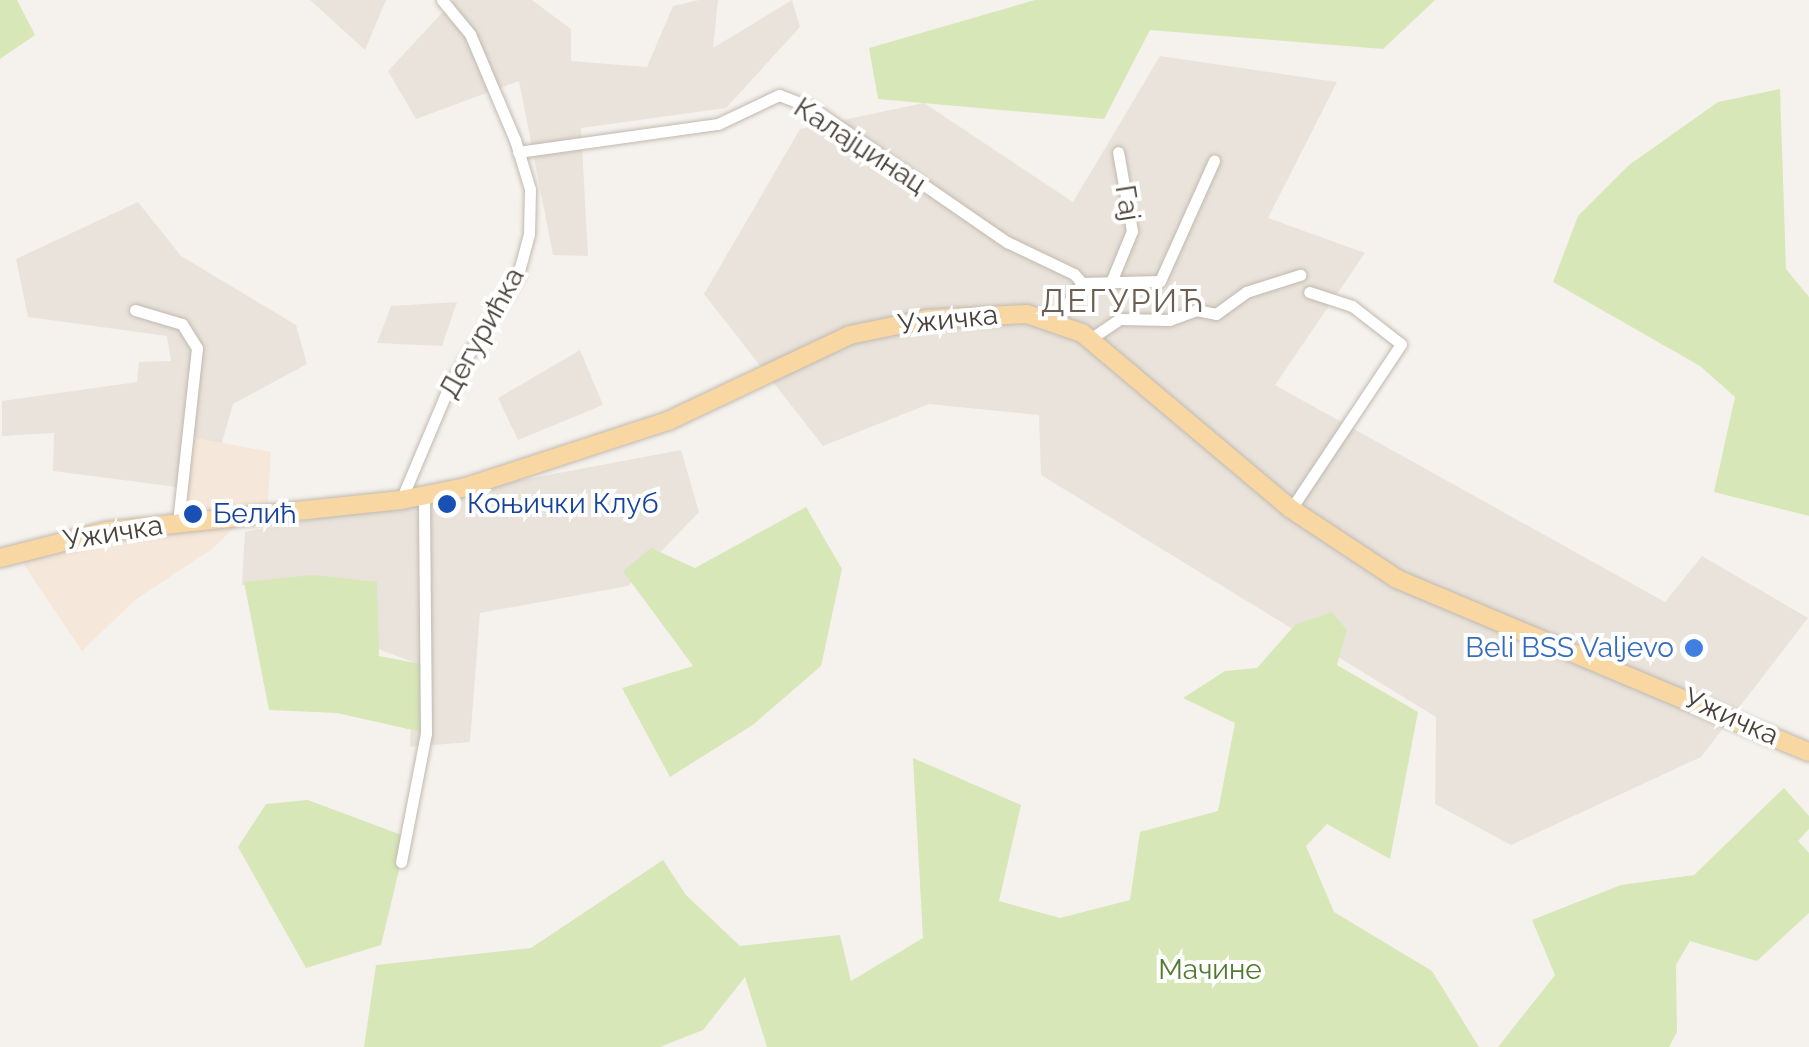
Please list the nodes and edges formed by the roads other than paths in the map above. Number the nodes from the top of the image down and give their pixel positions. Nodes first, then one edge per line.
1 (442, 0) edge
2 (518, 152) junction
3 (1118, 152) dead end
4 (1214, 161) dead end
5 (1300, 275) dead end
6 (1111, 282) junction
7 (1082, 284) junction
8 (1309, 292) dead end
9 (136, 310) dead end
10 (1056, 320) junction
11 (1090, 339) junction
12 (424, 496) junction
13 (401, 500) junction
14 (1291, 509) junction
15 (178, 524) junction
16 (0, 558) edge
17 (1809, 752) edge
18 (401, 862) dead end

1 - 2 street, Дегурићка
2 - 7 street, Калајџинац
2 - 13 street, Дегурићка
3 - 6 street, Гај
4 - 6 street
5 - 11 street
6 - 7 street
7 - 10 street
8 - 14 street
9 - 15 street
10 - 11 main road, Ужичка
10 - 12 main road, Ужичка
11 - 14 main road, Ужичка
12 - 13 main road, Ужичка
12 - 18 street
13 - 15 main road, Ужичка
14 - 17 main road, Ужичка
15 - 16 main road, Ужичка

